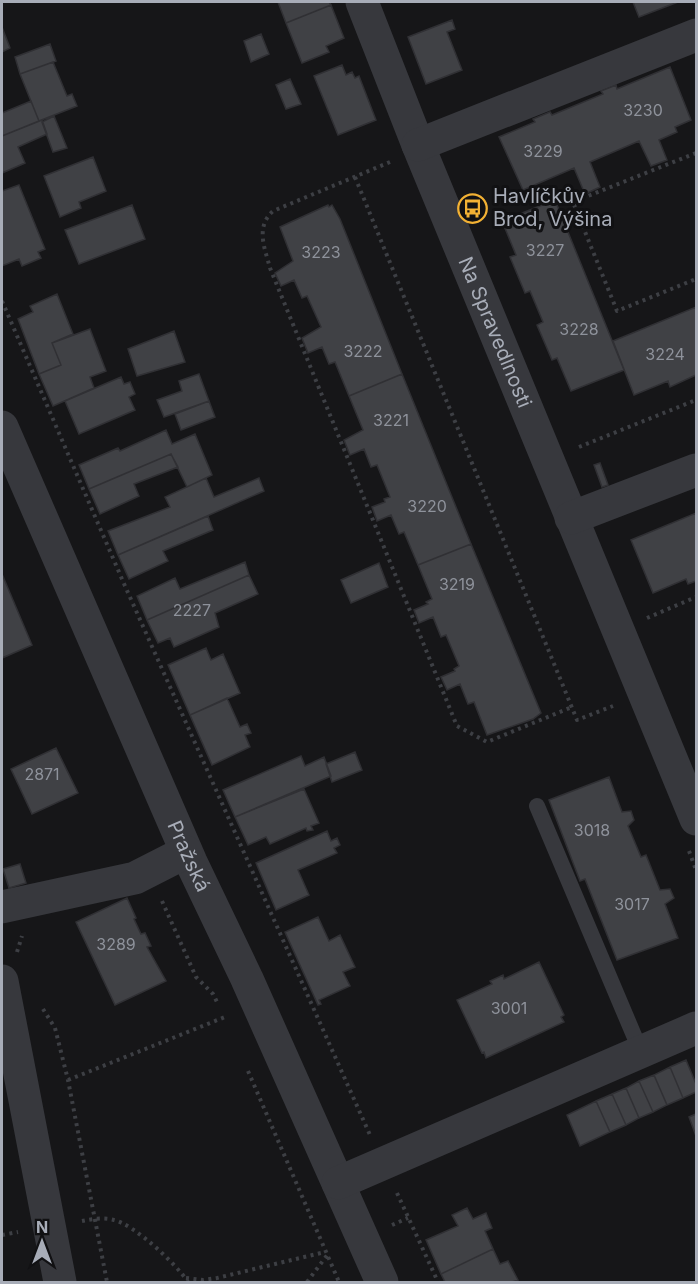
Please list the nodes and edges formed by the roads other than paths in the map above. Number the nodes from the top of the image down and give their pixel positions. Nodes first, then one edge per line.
1 (362, 2) edge
2 (696, 35) edge
3 (419, 147) junction
4 (2, 427) edge
5 (696, 470) edge
6 (571, 518) junction
7 (537, 806) dead end
8 (692, 834) edge
9 (186, 852) junction
10 (2, 908) edge
11 (9, 968) edge
12 (696, 1028) edge
13 (640, 1052) junction
14 (338, 1183) junction
15 (60, 1282) edge
16 (382, 1282) edge

1 - 3 street, Na Spravedlnosti
2 - 3 street
3 - 6 street, Na Spravedlnosti
4 - 9 street, Pražská
5 - 6 street
6 - 8 street, Na Spravedlnosti
7 - 13 lane
9 - 10 street
9 - 14 street, Pražská
11 - 15 street
12 - 13 street
13 - 14 street
14 - 16 street, Pražská

